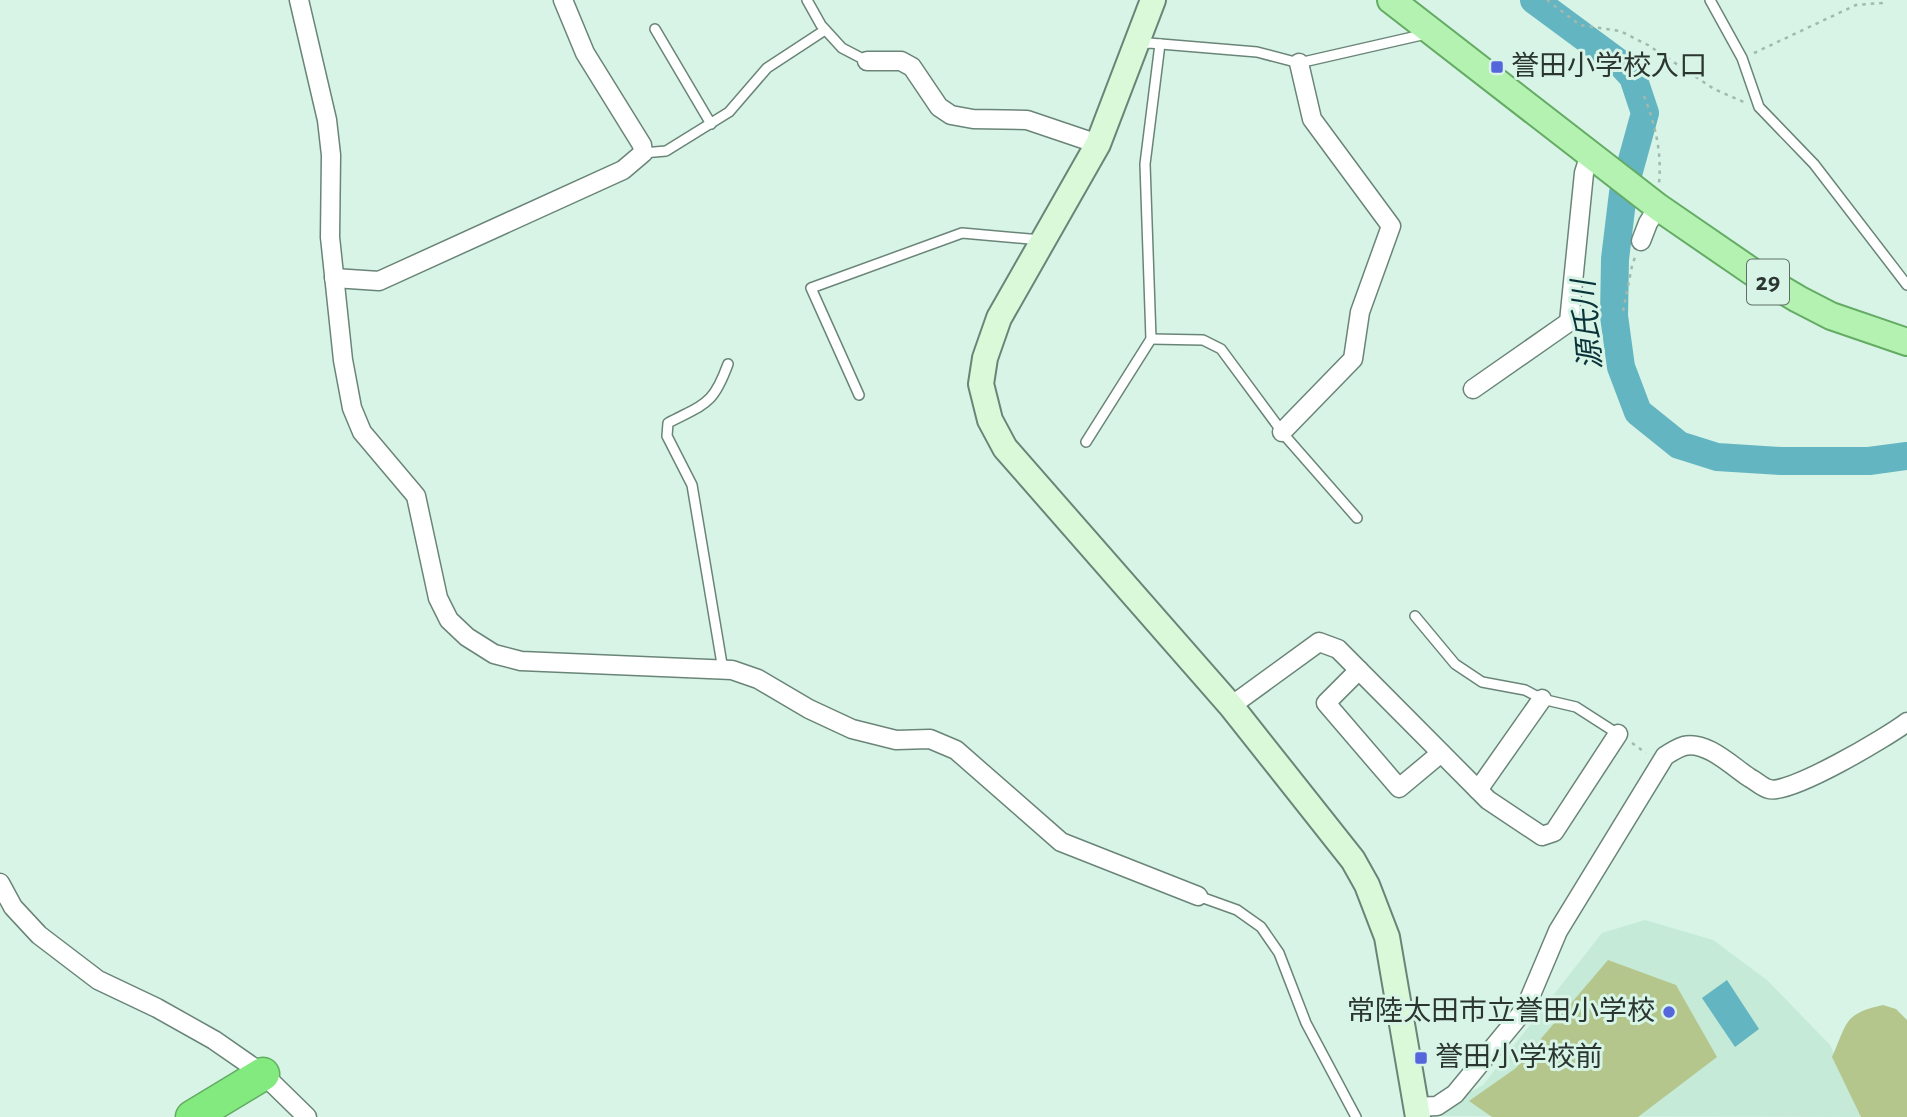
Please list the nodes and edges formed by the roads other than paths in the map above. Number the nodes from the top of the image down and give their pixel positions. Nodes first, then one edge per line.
1 (299, 0) edge
2 (563, 0) edge
3 (807, 0) edge
4 (1153, 0) edge
5 (1391, 0) edge
6 (1710, 0) edge
7 (655, 29) dead end
8 (825, 30) junction
9 (1433, 32) junction
10 (1148, 45) junction
11 (867, 61) joint
12 (1299, 63) junction
13 (711, 124) junction
14 (1098, 144) junction
15 (643, 153) junction
16 (1594, 157) junction
17 (1651, 201) junction
18 (1043, 240) junction
19 (1641, 242) road end
20 (334, 278) junction
21 (1907, 285) edge
22 (1151, 339) junction
23 (1907, 342) edge
24 (729, 364) dead end
25 (1473, 389) dead end
26 (859, 396) dead end
27 (1282, 432) junction
28 (1086, 442) dead end
29 (1357, 518) dead end
30 (1415, 616) dead end
31 (723, 670) junction
32 (1359, 670) junction
33 (1542, 699) junction
34 (1231, 706) junction
35 (1907, 722) edge
36 (1618, 734) joint
37 (1441, 753) junction
38 (1478, 790) junction
39 (0, 883) edge
40 (1198, 896) joint
41 (263, 1074) junction
42 (1417, 1112) edge
43 (192, 1117) edge
44 (307, 1117) edge
45 (1356, 1117) edge

1 - 20 street
2 - 15 street
3 - 8 lane
4 - 10 street
5 - 9 main road, 29
6 - 21 lane
7 - 13 lane
8 - 11 lane
8 - 13 lane
9 - 12 lane
9 - 16 main road, 29
10 - 12 lane
10 - 14 street
10 - 22 lane
11 - 14 street
12 - 27 street
13 - 15 lane
14 - 18 street
15 - 20 street
16 - 17 main road, 29
16 - 25 street
17 - 19 street
17 - 23 main road, 29
18 - 26 lane
18 - 34 street
20 - 31 street
22 - 27 lane
22 - 28 lane
24 - 31 lane
27 - 29 lane
30 - 33 lane
31 - 40 street
32 - 34 street
32 - 37 street
32 - 37 street
33 - 36 lane
33 - 38 street
34 - 42 street
35 - 42 street
36 - 38 street
37 - 38 street
39 - 41 street
40 - 45 lane
41 - 43 highway
41 - 44 street

